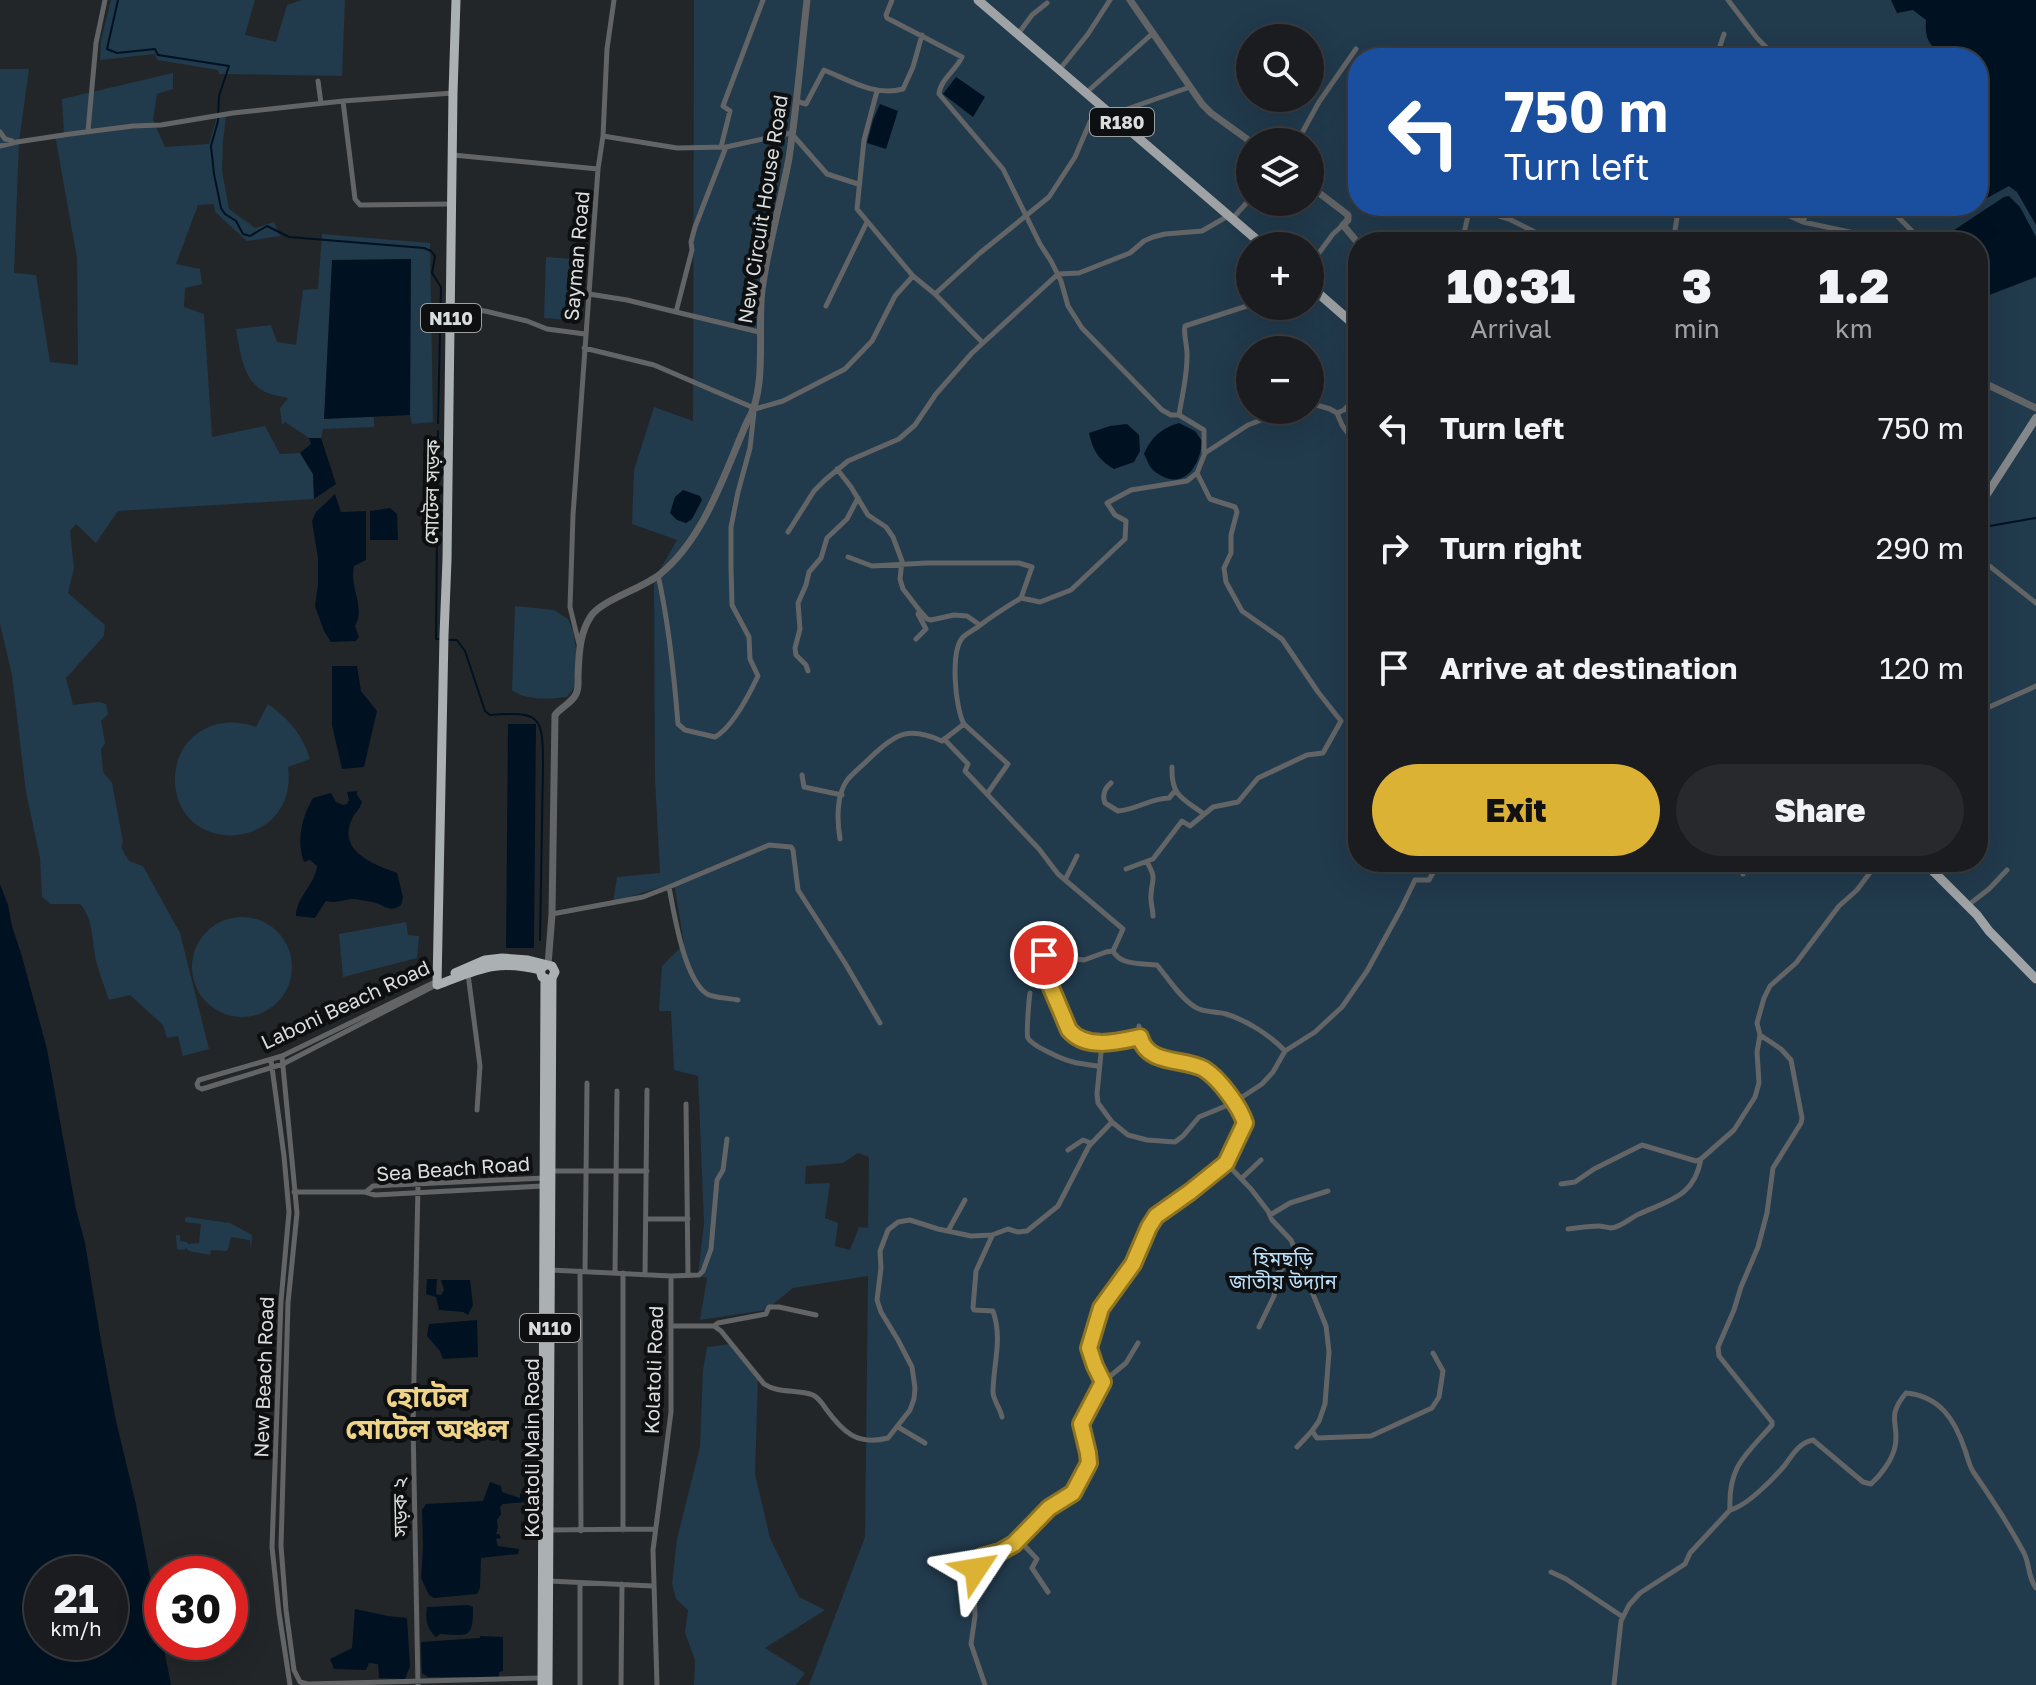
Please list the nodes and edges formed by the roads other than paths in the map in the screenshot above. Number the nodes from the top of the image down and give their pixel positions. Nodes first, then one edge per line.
1 (105, 0) edge
2 (456, 0) edge
3 (614, 0) edge
4 (763, 0) edge
5 (807, 0) edge
6 (892, 0) edge
7 (978, 0) edge
8 (1110, 0) edge
9 (1130, 0) edge
10 (1728, 0) edge
11 (1047, 3) dead end
12 (1153, 33) junction
13 (1018, 34) junction
14 (1724, 34) dead end
15 (922, 35) junction
16 (1719, 48) edge
17 (1766, 48) edge
18 (1348, 60) edge
19 (1060, 69) junction
20 (318, 81) dead end
21 (1190, 87) junction
22 (877, 91) junction
23 (1087, 92) junction
24 (453, 93) junction
25 (343, 101) junction
26 (796, 101) junction
27 (321, 103) junction
28 (1103, 107) junction
29 (1112, 114) junction
30 (1305, 128) edge
31 (88, 131) junction
32 (1236, 131) edge
33 (0, 132) edge
34 (791, 133) junction
35 (603, 136) junction
36 (17, 142) junction
37 (0, 146) edge
38 (723, 147) junction
39 (452, 155) junction
40 (598, 169) junction
41 (858, 184) junction
42 (1324, 197) edge
43 (452, 204) junction
44 (1236, 212) edge
45 (1028, 216) junction
46 (1499, 216) edge
47 (1789, 216) edge
48 (1805, 216) edge
49 (1897, 216) edge
50 (1230, 217) junction
51 (867, 222) junction
52 (1803, 222) junction
53 (1343, 225) junction
54 (1248, 232) edge
55 (1349, 232) edge
56 (1535, 232) edge
57 (1850, 232) edge
58 (1913, 232) edge
59 (1324, 246) edge
60 (1058, 274) junction
61 (913, 276) junction
62 (589, 294) junction
63 (935, 294) junction
64 (1324, 298) edge
65 (826, 306) dead end
66 (451, 307) junction
67 (1236, 310) edge
68 (676, 312) junction
69 (1348, 319) edge
70 (759, 332) junction
71 (585, 334) junction
72 (983, 343) junction
73 (584, 348) junction
74 (1988, 385) edge
75 (1348, 406) edge
76 (1324, 407) edge
77 (2036, 408) edge
78 (755, 409) junction
79 (1337, 413) junction
80 (1179, 415) junction
81 (2036, 418) edge
82 (1251, 424) edge
83 (1348, 433) edge
84 (1205, 453) junction
85 (837, 469) junction
86 (1197, 473) junction
87 (1988, 492) edge
88 (858, 498) junction
89 (788, 532) dead end
90 (848, 557) dead end
91 (902, 564) junction
92 (1988, 565) edge
93 (658, 575) junction
94 (1021, 598) junction
95 (2036, 603) edge
96 (920, 611) junction
97 (980, 625) junction
98 (916, 639) dead end
99 (579, 648) junction
100 (808, 671) dead end
101 (2036, 686) edge
102 (1988, 708) edge
103 (964, 724) junction
104 (944, 739) junction
105 (1172, 767) dead end
106 (802, 775) dead end
107 (1111, 783) dead end
108 (1175, 791) junction
109 (987, 794) junction
110 (842, 795) junction
111 (1204, 814) junction
112 (840, 839) dead end
113 (1077, 856) dead end
114 (1147, 862) junction
115 (1126, 869) dead end
116 (2007, 870) dead end
117 (1433, 872) edge
118 (1870, 872) edge
119 (1934, 872) edge
120 (1065, 880) junction
121 (669, 887) junction
122 (1967, 906) junction
123 (552, 914) junction
124 (1153, 916) dead end
125 (1032, 936) dead end
126 (1113, 951) junction
127 (1044, 955) junction
128 (546, 972) junction
129 (468, 973) junction
130 (2036, 979) edge
131 (437, 983) junction
132 (2036, 987) edge
133 (1030, 993) dead end
134 (738, 1000) dead end
135 (880, 1023) dead end
136 (1139, 1026) dead end
137 (1760, 1035) junction
138 (1140, 1037) junction
139 (1102, 1043) junction
140 (1285, 1051) junction
141 (282, 1056) junction
142 (271, 1060) junction
143 (283, 1064) junction
144 (1098, 1066) junction
145 (273, 1067) junction
146 (587, 1083) dead end
147 (647, 1090) dead end
148 (617, 1091) dead end
149 (1233, 1103) junction
150 (686, 1104) dead end
151 (477, 1110) dead end
152 (1112, 1122) junction
153 (727, 1139) dead end
154 (1091, 1143) junction
155 (1068, 1150) dead end
156 (1701, 1159) junction
157 (1261, 1160) dead end
158 (1226, 1163) junction
159 (585, 1171) junction
160 (647, 1171) junction
161 (616, 1172) junction
162 (546, 1178) junction
163 (1242, 1178) junction
164 (479, 1181) junction
165 (1561, 1184) dead end
166 (418, 1185) junction
167 (480, 1189) junction
168 (1328, 1191) dead end
169 (292, 1192) junction
170 (365, 1192) junction
171 (418, 1193) junction
172 (965, 1200) dead end
173 (1270, 1215) junction
174 (646, 1219) junction
175 (688, 1219) junction
176 (1568, 1229) dead end
177 (948, 1231) junction
178 (992, 1235) junction
179 (1297, 1254) junction
180 (550, 1270) junction
181 (582, 1271) junction
182 (615, 1273) junction
183 (623, 1273) junction
184 (645, 1275) junction
185 (688, 1275) junction
186 (671, 1276) junction
187 (816, 1315) dead end
188 (671, 1326) junction
189 (714, 1326) junction
190 (1259, 1327) dead end
191 (284, 1342) junction
192 (1138, 1343) dead end
193 (1433, 1353) dead end
194 (1103, 1382) junction
195 (1002, 1417) dead end
196 (898, 1427) junction
197 (1312, 1431) junction
198 (925, 1443) dead end
199 (1297, 1447) dead end
200 (1730, 1510) junction
201 (654, 1529) junction
202 (548, 1530) junction
203 (623, 1530) junction
204 (581, 1531) junction
205 (1019, 1540) junction
206 (281, 1546) junction
207 (272, 1547) junction
208 (545, 1553) junction
209 (1551, 1572) dead end
210 (548, 1581) junction
211 (580, 1583) junction
212 (622, 1584) junction
213 (653, 1586) junction
214 (2036, 1588) edge
215 (1048, 1592) dead end
216 (1623, 1617) junction
217 (544, 1682) edge
218 (298, 1683) edge
219 (418, 1683) edge
220 (290, 1685) edge
221 (580, 1685) edge
222 (621, 1685) edge
223 (657, 1685) edge
224 (985, 1685) edge
225 (1614, 1685) edge

1 - 31 street
2 - 24 highway, মোটেল সড়ক / N110
3 - 35 street, Sayman Road
4 - 38 street
5 - 26 street, New Circuit House Road
6 - 15 street
7 - 13 main road, R180
8 - 19 street
9 - 12 street
10 - 17 street
11 - 13 street
12 - 21 street
12 - 23 street
13 - 19 main road, R180
14 - 16 street
15 - 22 street
15 - 45 street
18 - 30 street
19 - 23 main road, R180
20 - 27 street
21 - 29 street
21 - 32 street
22 - 26 street
22 - 41 street
23 - 28 main road, R180
24 - 25 street
24 - 39 highway, মোটেল সড়ক / N110
25 - 27 street
25 - 43 street
26 - 34 street, New Circuit House Road
27 - 31 street
28 - 29 main road, R180
28 - 45 street
29 - 50 main road, R180
31 - 36 street
33 - 36 street
34 - 38 street
34 - 41 street
34 - 70 street, New Circuit House Road
35 - 38 street
35 - 40 street, Sayman Road
36 - 37 street
38 - 68 street
39 - 40 street
39 - 43 highway, মোটেল সড়ক / N110
40 - 62 street, Sayman Road
41 - 51 street
42 - 53 street
43 - 66 highway, মোটেল সড়ক / N110
44 - 50 street
45 - 60 street
45 - 63 street
46 - 56 street
47 - 52 street
48 - 52 street
49 - 58 street
50 - 54 main road, R180
50 - 60 street
51 - 61 street
51 - 65 street
52 - 57 street
53 - 55 street
53 - 59 street
60 - 72 street
60 - 80 street
61 - 63 street
61 - 78 street
62 - 68 street
62 - 71 street, Sayman Road
63 - 72 street
64 - 69 main road
66 - 71 street
66 - 131 highway, মোটেল সড়ক / N110
67 - 80 street
68 - 70 street
70 - 78 street, New Circuit House Road
71 - 73 street, Sayman Road
72 - 85 street
73 - 78 street
73 - 99 street, Sayman Road
74 - 77 street
75 - 79 street
76 - 79 street
78 - 93 street
78 - 93 street, New Circuit House Road
79 - 83 street
80 - 84 street
81 - 87 main road
82 - 84 street
84 - 86 street
85 - 88 street
85 - 89 street
86 - 94 street
86 - 111 street
88 - 91 street
88 - 100 street
90 - 91 street
91 - 94 street
91 - 96 street
92 - 95 street
93 - 99 street
94 - 97 street
96 - 97 street
96 - 98 street
97 - 103 street
99 - 123 street
101 - 102 street
103 - 104 street
103 - 109 street
104 - 109 street
104 - 110 street
105 - 108 street
106 - 110 street
107 - 108 street
108 - 111 street
109 - 120 street
110 - 112 street
111 - 114 street
113 - 120 street
114 - 115 street
114 - 124 street
116 - 122 street
117 - 140 street
118 - 137 street
119 - 122 main road
120 - 126 street
121 - 123 street
121 - 134 street
121 - 135 street
122 - 130 main road
122 - 132 main road
123 - 128 street
125 - 127 street
126 - 127 street
126 - 140 street
127 - 139 street
128 - 129 highway, Laboni Beach Road
128 - 131 highway, Laboni Beach Road
128 - 162 highway, Kolatoli Main Road / N110
129 - 131 highway, Laboni Beach Road
129 - 151 street
131 - 141 street, Laboni Beach Road
131 - 143 street, Laboni Beach Road
133 - 144 street
136 - 138 street
137 - 156 street
137 - 200 street
138 - 139 street
138 - 149 street
139 - 144 street
140 - 149 street
141 - 142 street, Laboni Beach Road
141 - 143 street, New Beach Road
142 - 145 street, New Beach Road
142 - 145 street, Laboni Beach Road
143 - 145 street, Laboni Beach Road
143 - 169 street, New Beach Road
144 - 152 street
145 - 169 street, New Beach Road
146 - 159 street
147 - 160 street
148 - 161 street
149 - 152 street
149 - 158 street
150 - 175 street
152 - 154 street
153 - 185 street
154 - 155 street
154 - 178 street
156 - 165 street
156 - 176 street
157 - 163 street
158 - 163 street
158 - 194 street
159 - 161 street
159 - 162 street
159 - 181 street
160 - 161 street
160 - 174 street
161 - 182 street
162 - 164 street, Sea Beach Road
162 - 167 street, Sea Beach Road
162 - 180 highway, Kolatoli Main Road / N110
162 - 208 highway, Kolatoli Main Road / N110
163 - 173 street
164 - 166 street, Sea Beach Road
164 - 167 street
166 - 170 street, Sea Beach Road
166 - 171 street, সড়ক ২
167 - 171 street, Sea Beach Road
168 - 173 street
169 - 170 street, Sea Beach Road
169 - 191 street, New Beach Road
170 - 171 street, Sea Beach Road
171 - 219 street, সড়ক ২
172 - 177 street
173 - 179 street
174 - 175 street
174 - 184 street
175 - 185 street
177 - 178 street
177 - 196 street
178 - 195 street
179 - 190 street
179 - 197 street
180 - 181 street
180 - 202 highway, Kolatoli Main Road / N110
181 - 182 street
181 - 204 street
182 - 183 street
183 - 184 street
183 - 203 street, Kolatoli Road
184 - 186 street
185 - 186 street
186 - 188 street, Kolatoli Road
187 - 189 street
188 - 189 street
188 - 201 street, Kolatoli Road
189 - 196 street
191 - 206 street, New Beach Road
191 - 207 street, New Beach Road
192 - 194 street
193 - 197 street
194 - 205 street
196 - 198 street
197 - 199 street
200 - 214 street
200 - 216 street
201 - 203 street
201 - 213 street, Kolatoli Road
202 - 204 street
202 - 208 highway, Kolatoli Main Road / N110
203 - 204 street
205 - 215 street
205 - 224 street
206 - 207 street
206 - 218 street, New Beach Road
207 - 220 street, New Beach Road
208 - 210 highway, Kolatoli Main Road / N110
208 - 217 highway, Kolatoli Main Road / N110
209 - 216 street
210 - 211 street
210 - 217 highway, Kolatoli Main Road / N110
211 - 212 street
211 - 221 street
212 - 213 street
212 - 222 street
213 - 223 street
216 - 225 street
217 - 219 street
218 - 219 street

